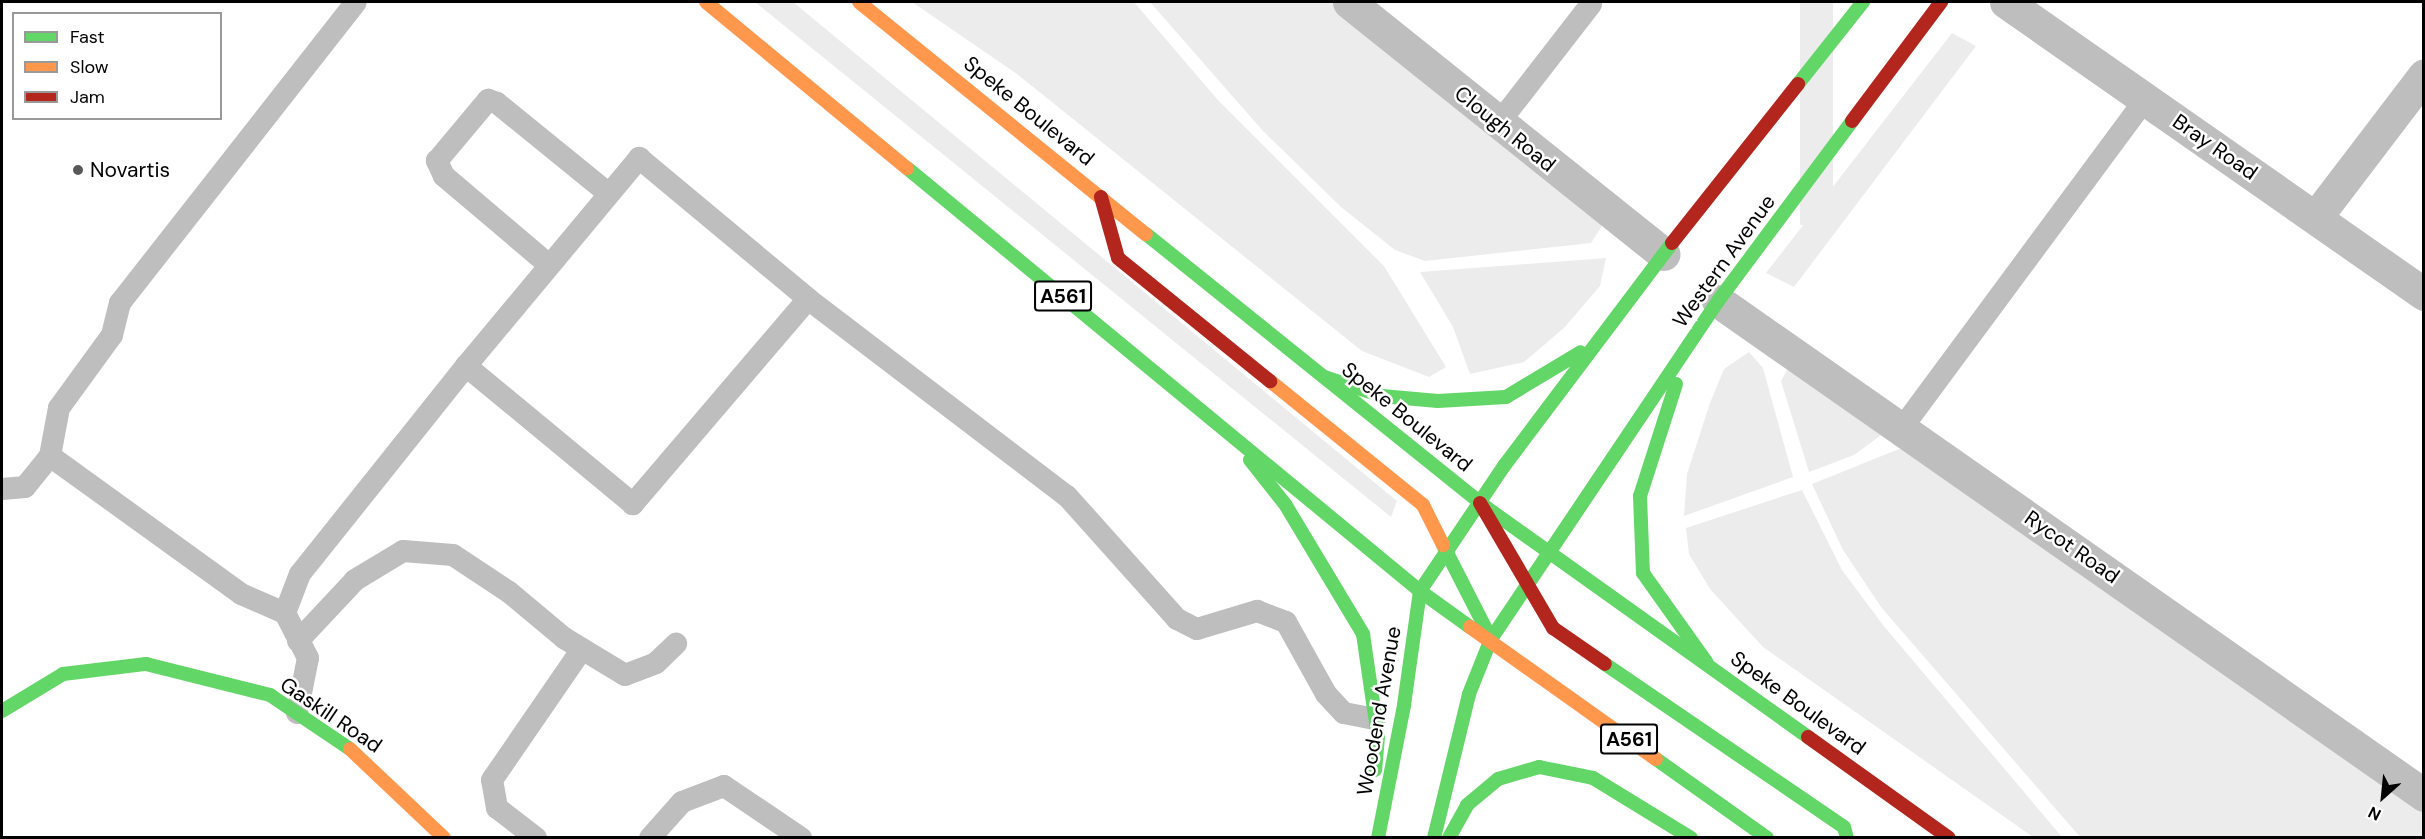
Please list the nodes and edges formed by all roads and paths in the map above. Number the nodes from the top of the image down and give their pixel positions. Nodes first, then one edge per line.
1 (356, 2) edge
2 (706, 2) edge
3 (859, 2) edge
4 (1349, 2) edge
5 (1863, 2) edge
6 (1941, 2) edge
7 (2006, 2) edge
8 (1591, 4) dead end
9 (2424, 75) edge
10 (2146, 98) junction
11 (1498, 124) junction
12 (609, 194) junction
13 (1101, 197) junction
14 (2316, 217) junction
15 (1663, 254) junction
16 (549, 265) junction
17 (2424, 294) edge
18 (808, 299) junction
19 (1718, 301) junction
20 (1599, 339) junction
21 (1692, 340) junction
22 (466, 366) junction
23 (1322, 376) junction
24 (1902, 428) junction
25 (1230, 434) junction
26 (50, 456) junction
27 (2, 489) edge
28 (1480, 503) junction
29 (1447, 552) junction
30 (1550, 552) junction
31 (1528, 585) junction
32 (1420, 591) junction
33 (285, 613) junction
34 (1491, 639) junction
35 (298, 641) junction
36 (676, 644) dead end
37 (582, 649) junction
38 (1708, 665) junction
39 (2, 711) edge
40 (297, 713) junction
41 (1375, 718) junction
42 (2424, 795) edge
43 (444, 837) edge
44 (536, 837) edge
45 (650, 837) edge
46 (801, 837) edge
47 (1370, 837) edge
48 (1378, 837) edge
49 (1434, 837) edge
50 (1449, 837) edge
51 (1691, 837) edge
52 (1767, 837) edge
53 (1847, 837) edge
54 (1949, 837) edge

1 - 26 lane
2 - 25 main road, A561
3 - 13 main road, Speke Boulevard / A561
4 - 11 street, Clough Road
5 - 15 main road
6 - 19 main road, Western Avenue
7 - 10 street, Bray Road
8 - 11 lane
9 - 14 street
10 - 14 street, Bray Road
10 - 24 lane
11 - 15 street, Clough Road
12 - 16 lane
12 - 16 lane
12 - 18 lane
13 - 23 main road, Speke Boulevard / A561
13 - 29 main road, A561
14 - 17 street, Bray Road
15 - 20 main road
16 - 22 lane
18 - 22 lane
18 - 41 lane
19 - 21 main road, Western Avenue
19 - 24 street, Rycot Road
20 - 23 main road
20 - 28 main road
21 - 30 main road, Western Avenue
21 - 38 main road
22 - 33 lane
23 - 28 main road, Speke Boulevard / A561
24 - 42 street, Rycot Road
25 - 32 main road, A561
25 - 41 main road
26 - 27 lane
26 - 33 lane
28 - 29 main road
28 - 30 main road, Speke Boulevard / A561
28 - 31 main road, A561
29 - 32 main road
29 - 34 main road, A561
30 - 31 main road, Western Avenue
30 - 38 main road, Speke Boulevard / A561
31 - 34 main road, Western Avenue
31 - 53 main road, A561
32 - 34 main road, A561
32 - 48 main road, Woodend Avenue
33 - 35 lane
34 - 49 main road
34 - 52 main road, A561
35 - 37 lane
35 - 40 lane
36 - 37 lane
37 - 44 lane
38 - 54 main road, Speke Boulevard / A561
39 - 40 main road, Gaskill Road
40 - 43 main road, Gaskill Road
41 - 47 main road
45 - 46 lane
50 - 51 main road

